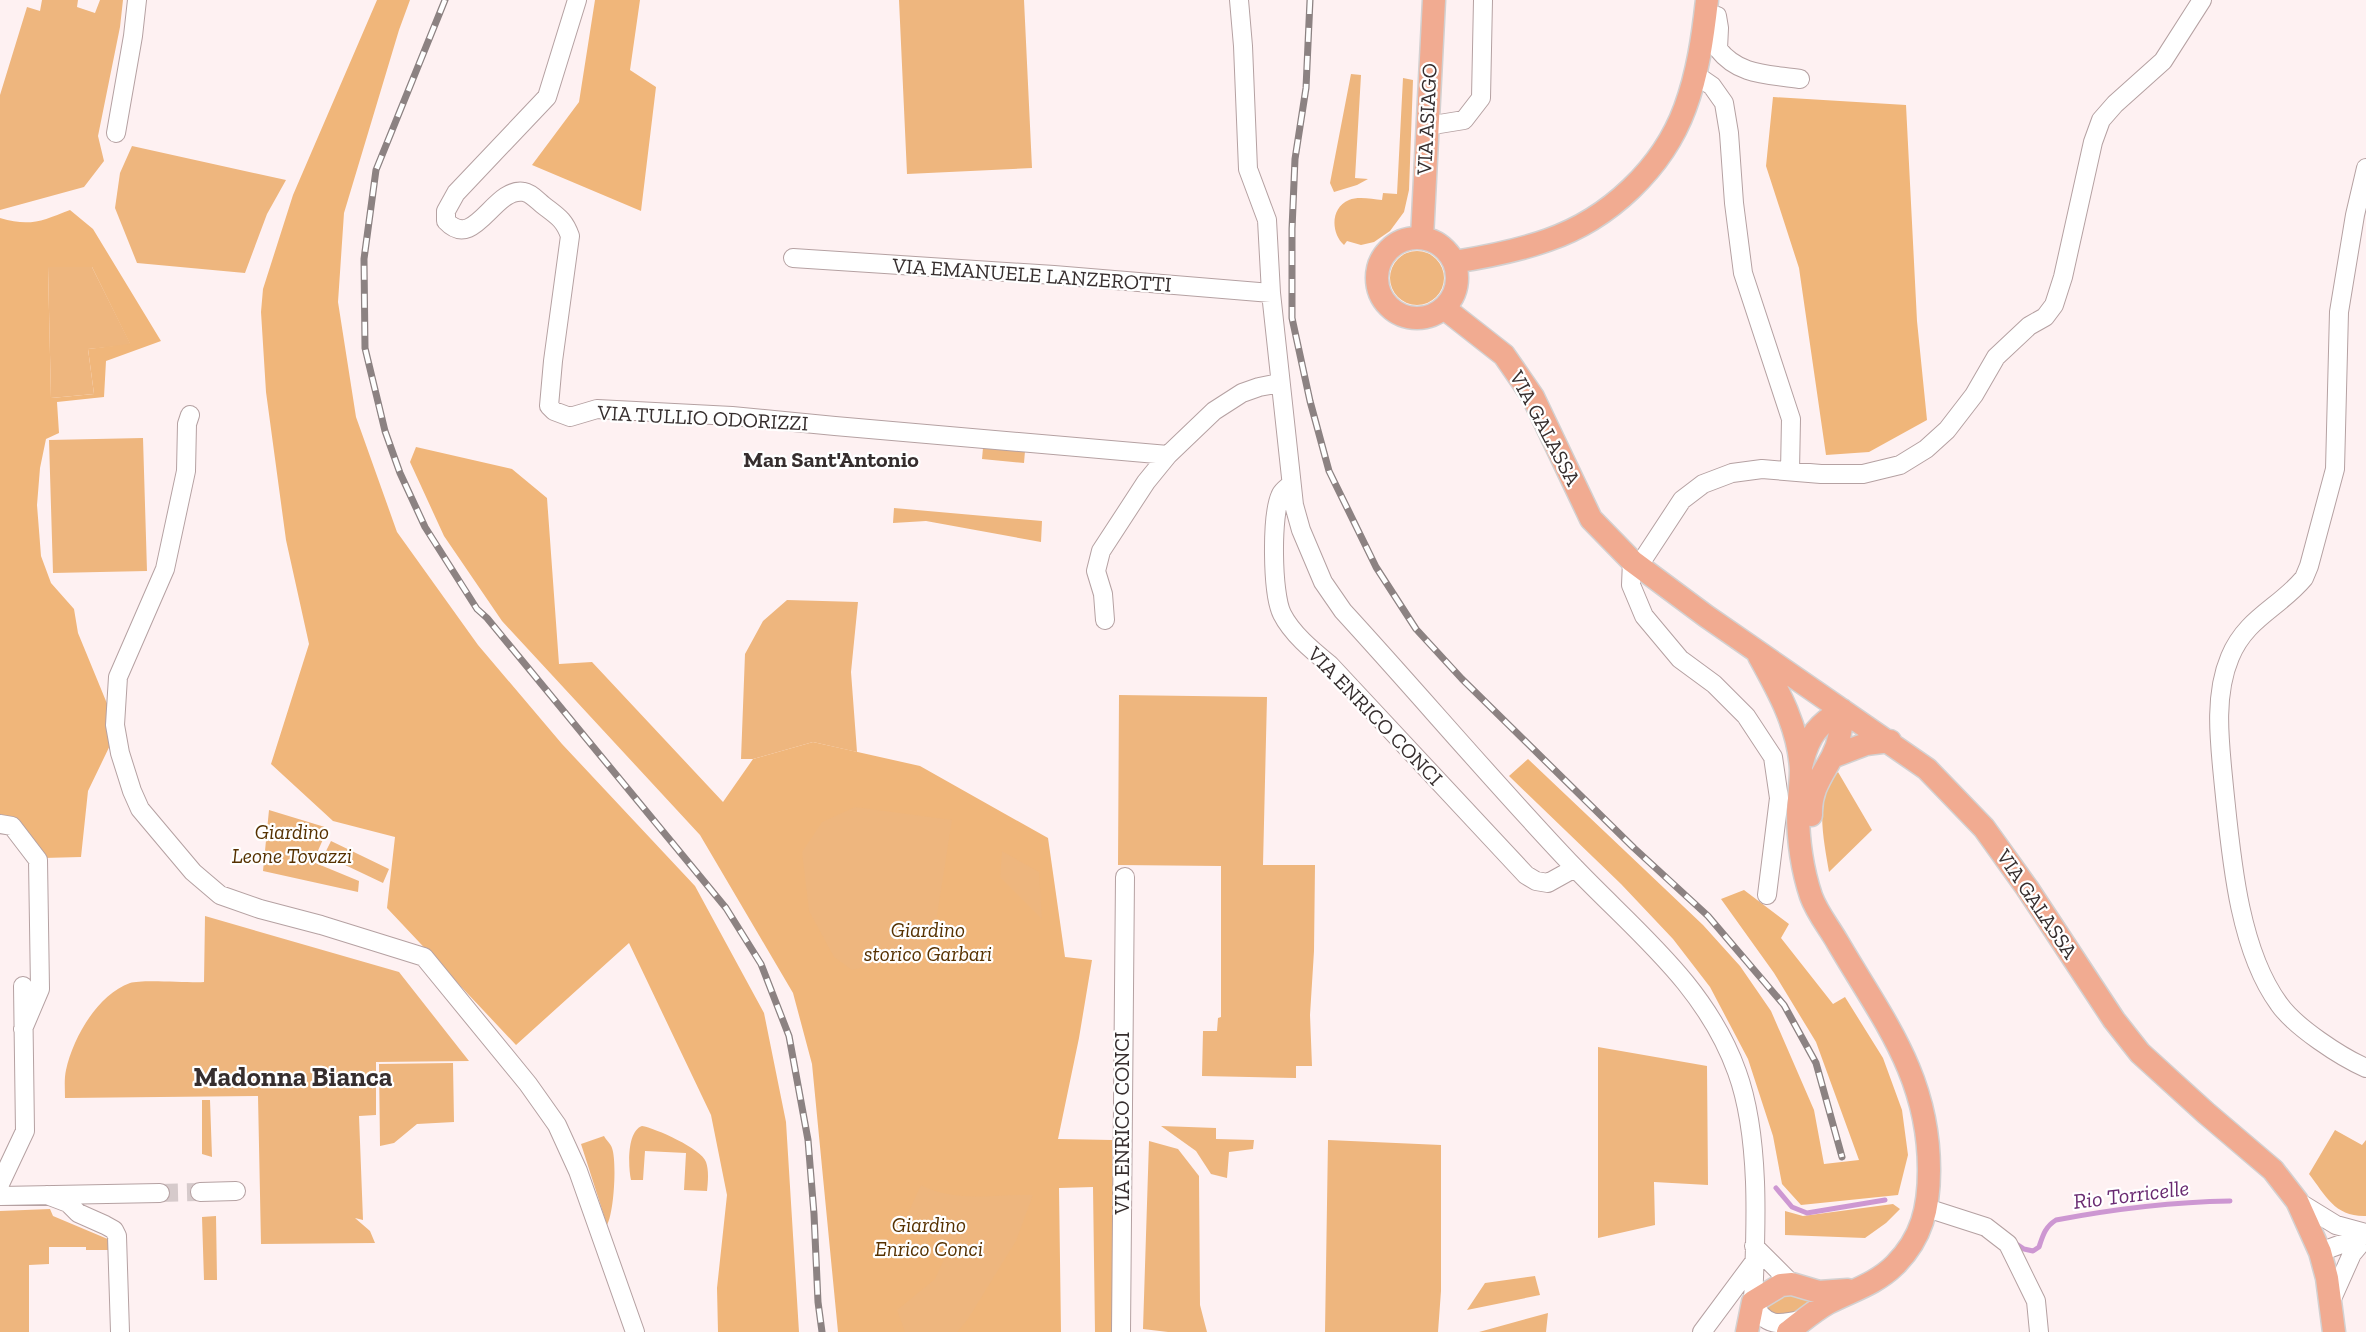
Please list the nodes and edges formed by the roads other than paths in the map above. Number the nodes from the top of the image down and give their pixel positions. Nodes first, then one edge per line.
1 (137, 0) edge
2 (577, 0) edge
3 (1239, 0) edge
4 (1434, 0) edge
5 (1483, 0) edge
6 (2202, 0) edge
7 (1706, 7) edge
8 (1696, 75) junction
9 (1800, 79) dead end
10 (1427, 126) junction
11 (116, 133) dead end
12 (2366, 168) edge
13 (1422, 238) junction
14 (793, 258) dead end
15 (1454, 262) junction
16 (1271, 293) junction
17 (1444, 308) junction
18 (1280, 383) junction
19 (190, 415) dead end
20 (1168, 454) junction
21 (1790, 471) junction
22 (1291, 484) junction
23 (1635, 564) junction
24 (1105, 620) dead end
25 (1757, 652) junction
26 (1842, 710) junction
27 (1890, 741) junction
28 (1832, 758) junction
29 (1801, 770) junction
30 (0, 824) edge
31 (1575, 868) junction
32 (1125, 877) dead end
33 (1767, 895) dead end
34 (1838, 942) junction
35 (23, 986) dead end
36 (23, 1029) junction
37 (2366, 1068) edge
38 (0, 1184) edge
39 (236, 1191) dead end
40 (200, 1192) tunnel mouth
41 (160, 1193) tunnel mouth
42 (47, 1195) junction
43 (0, 1196) edge
44 (2297, 1200) junction
45 (1927, 1208) junction
46 (2366, 1235) edge
47 (2320, 1252) junction
48 (1754, 1254) junction
49 (1792, 1284) junction
50 (1858, 1290) junction
51 (2331, 1301) junction
52 (1753, 1302) junction
53 (1796, 1325) edge
54 (120, 1332) edge
55 (635, 1332) edge
56 (1121, 1332) edge
57 (1702, 1332) edge
58 (1747, 1332) edge
59 (2039, 1332) edge
60 (2334, 1332) edge

1 - 11 street
2 - 20 street, VIA TULLIO ODORIZZI
3 - 16 street, VIA ENRICO CONCI
4 - 10 main road, VIA ASIAGO
5 - 10 street
6 - 21 street
7 - 8 main road
7 - 9 street
8 - 15 main road
8 - 21 street
10 - 13 main road, VIA ASIAGO
12 - 37 street
13 - 15 main road
13 - 17 main road
14 - 16 street, VIA EMANUELE LANZEROTTI
15 - 17 main road
16 - 18 street, VIA ENRICO CONCI
17 - 23 main road, VIA GALASSA
18 - 20 street
18 - 22 street, VIA ENRICO CONCI
19 - 55 street
20 - 24 street
21 - 23 street
22 - 31 street, VIA ENRICO CONCI
22 - 31 street, VIA ENRICO CONCI
23 - 25 main road, VIA GALASSA
23 - 33 street
25 - 26 main road, VIA GALASSA
25 - 29 main road
26 - 27 main road, VIA GALASSA
26 - 28 main road
26 - 29 main road
27 - 28 main road
27 - 44 main road, VIA GALASSA
28 - 34 main road
29 - 34 main road
30 - 36 street
31 - 48 street, VIA ENRICO CONCI
32 - 56 street, VIA ENRICO CONCI
34 - 45 main road
35 - 36 street
36 - 38 street
39 - 40 street
41 - 42 street
42 - 43 street
42 - 54 street
44 - 46 street
44 - 47 main road, VIA GALASSA
45 - 50 main road
45 - 59 street
46 - 47 street
46 - 51 street
47 - 51 main road, VIA GALASSA
48 - 49 street
48 - 52 street, VIA ENRICO CONCI
48 - 57 street
49 - 50 main road
49 - 52 main road
50 - 53 main road
51 - 60 main road, VIA GALASSA
52 - 53 street
52 - 58 main road, VIA ENRICO CONCI

